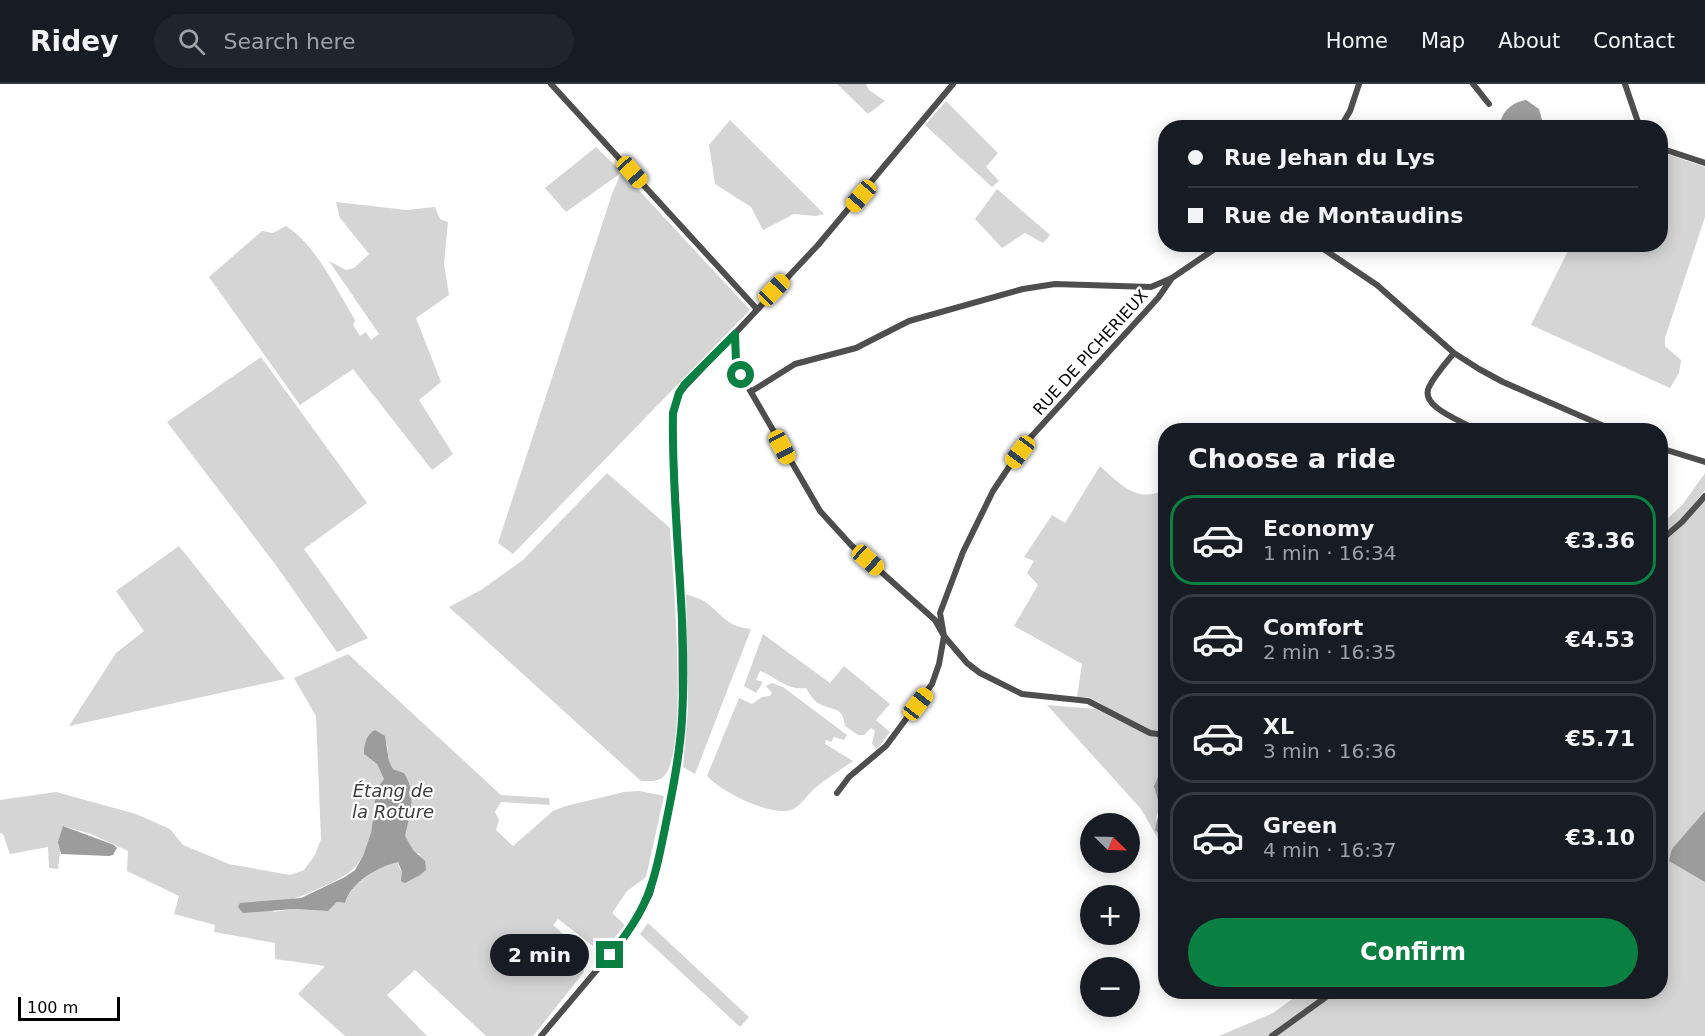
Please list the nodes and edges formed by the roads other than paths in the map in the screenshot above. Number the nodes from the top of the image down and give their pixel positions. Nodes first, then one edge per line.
1 (551, 84) edge
2 (953, 84) edge
3 (1359, 84) edge
4 (1473, 84) edge
5 (1625, 84) edge
6 (1489, 104) dead end
7 (1345, 120) edge
8 (1637, 120) edge
9 (1668, 151) edge
10 (1705, 163) edge
11 (1210, 252) edge
12 (1328, 252) edge
13 (1172, 278) junction
14 (1148, 287) junction
15 (1155, 302) junction
16 (756, 308) junction
17 (735, 334) junction
18 (1454, 353) junction
19 (752, 391) junction
20 (1464, 423) edge
21 (1597, 423) edge
22 (1668, 451) edge
23 (1705, 462) edge
24 (1705, 496) edge
25 (1668, 534) edge
26 (944, 636) junction
27 (1158, 734) edge
28 (837, 793) dead end
29 (1323, 999) edge
30 (541, 1036) edge
31 (1272, 1036) edge

1 - 16 street
2 - 16 street
3 - 7 street
4 - 6 street
5 - 8 street
9 - 10 street
11 - 13 street
12 - 18 street
13 - 14 street
13 - 15 street, RUE DE PICHERIEUX
14 - 15 street
14 - 19 street
15 - 26 street, RUE DE PICHERIEUX
16 - 17 street
17 - 19 street
17 - 30 street
18 - 20 street
18 - 21 street
19 - 26 street
22 - 23 street
24 - 25 street
26 - 27 street
26 - 28 street, RUE DE PICHERIEUX
29 - 31 street

